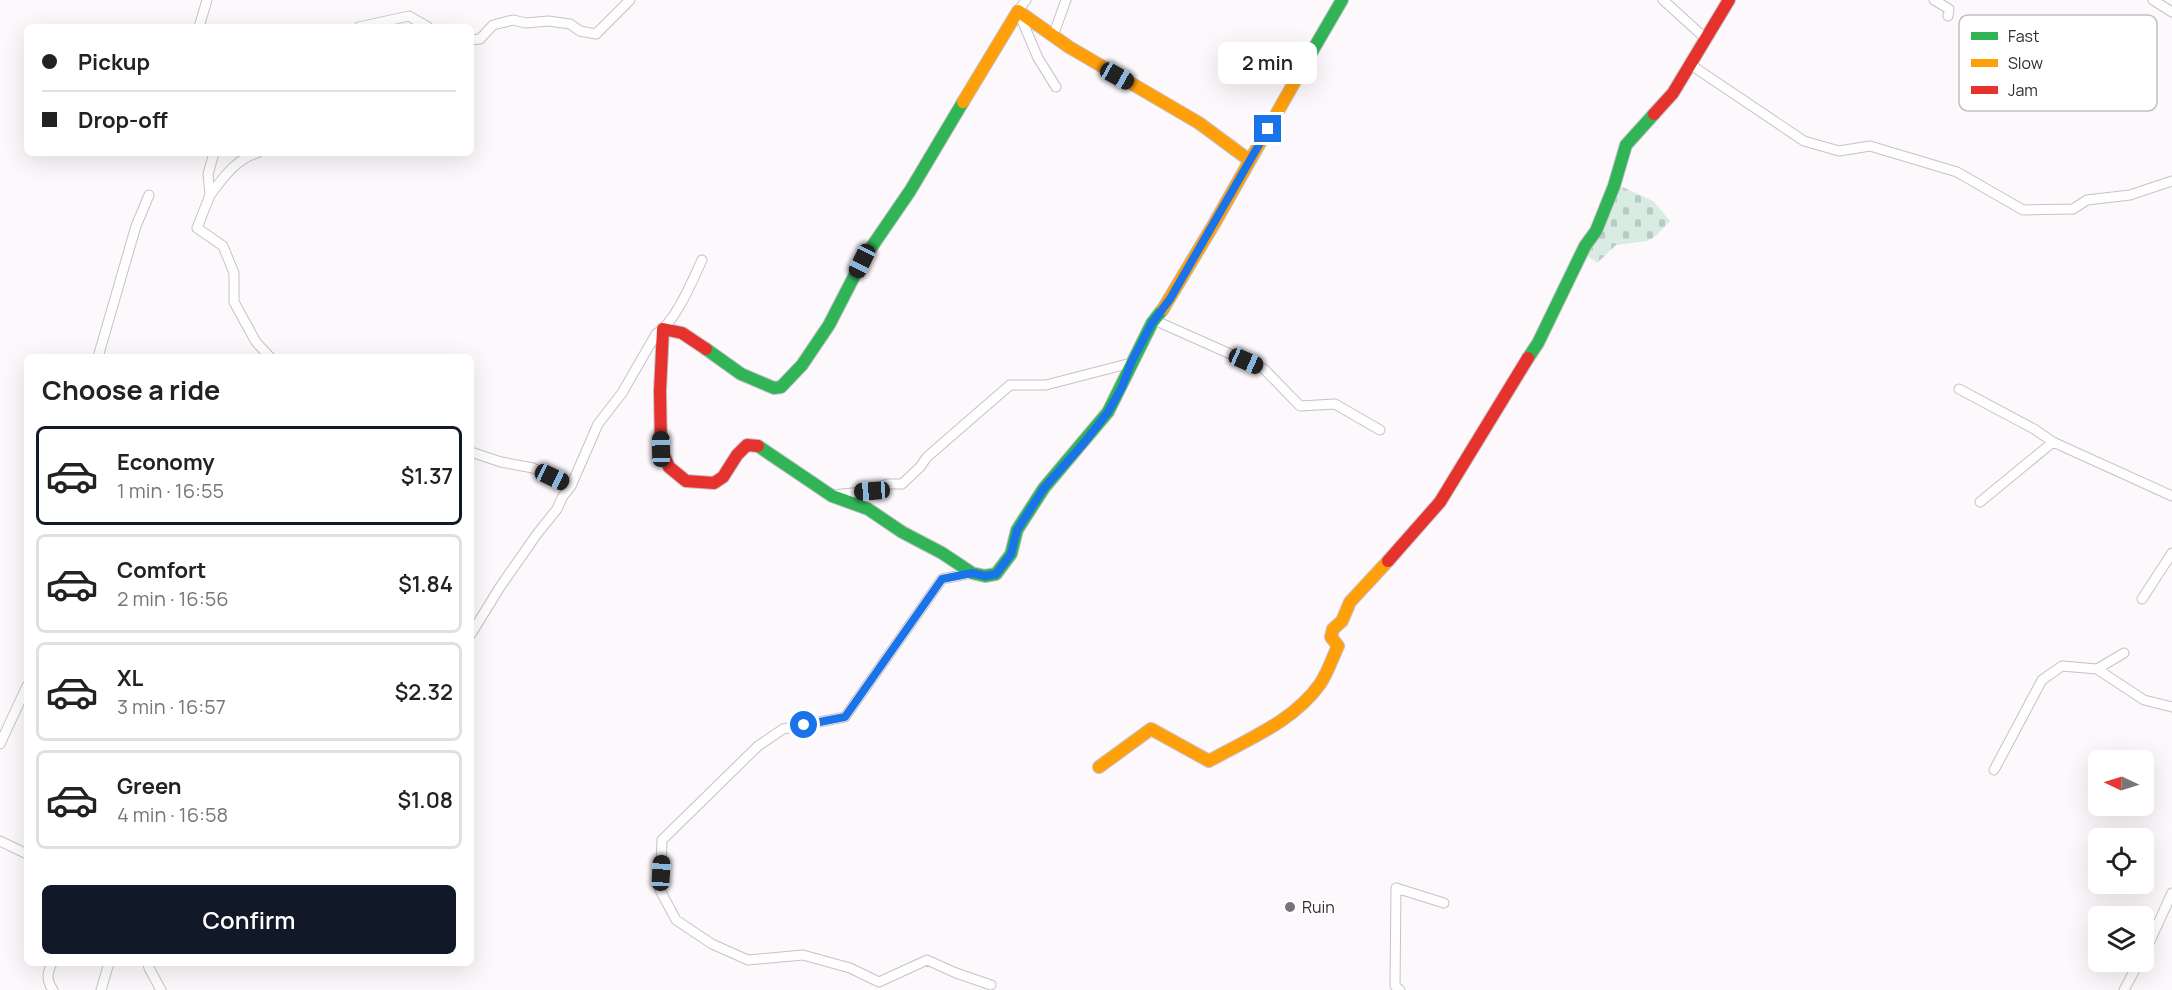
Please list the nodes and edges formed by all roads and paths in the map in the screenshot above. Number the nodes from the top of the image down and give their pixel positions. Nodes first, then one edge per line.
1 (207, 0) edge
2 (630, 0) edge
3 (1026, 0) edge
4 (1066, 0) edge
5 (1342, 0) edge
6 (1663, 0) edge
7 (1729, 0) edge
8 (1934, 0) edge
9 (2153, 0) edge
10 (1018, 12) junction
11 (2172, 12) edge
12 (1948, 16) dead end
13 (200, 24) edge
14 (372, 24) edge
15 (423, 24) edge
16 (1053, 36) junction
17 (1705, 38) junction
18 (474, 40) edge
19 (1691, 65) junction
20 (1056, 87) dead end
21 (213, 156) edge
22 (245, 156) edge
23 (1249, 160) junction
24 (2172, 181) edge
25 (149, 195) dead end
26 (210, 195) junction
27 (702, 260) dead end
28 (1154, 320) junction
29 (663, 330) junction
30 (99, 354) edge
31 (267, 354) edge
32 (1131, 363) junction
33 (1959, 389) dead end
34 (1380, 430) dead end
35 (2053, 442) junction
36 (474, 453) edge
37 (571, 486) junction
38 (832, 496) junction
39 (2172, 496) edge
40 (1980, 502) dead end
41 (2172, 553) edge
42 (972, 573) junction
43 (2142, 599) dead end
44 (474, 629) edge
45 (2124, 653) dead end
46 (2097, 669) junction
47 (24, 692) edge
48 (2172, 707) edge
49 (0, 744) edge
50 (1099, 767) dead end
51 (1994, 770) dead end
52 (0, 841) edge
53 (24, 853) edge
54 (2172, 892) edge
55 (1444, 903) dead end
56 (2154, 932) edge
57 (51, 966) edge
58 (108, 966) edge
59 (148, 966) edge
60 (2134, 972) edge
61 (991, 985) dead end
62 (53, 990) edge
63 (101, 990) edge
64 (161, 990) edge
65 (1400, 990) edge
66 (2124, 990) edge

1 - 13 street
2 - 18 street
3 - 10 street
4 - 16 street
5 - 23 street
6 - 17 street
7 - 17 street
8 - 12 street
9 - 11 street
10 - 16 street
10 - 20 street
10 - 29 street
14 - 15 street
16 - 23 street
17 - 19 street
19 - 24 street
19 - 50 street
21 - 26 street
22 - 26 street
23 - 28 street
25 - 30 street
26 - 31 street
27 - 29 street
28 - 32 street
28 - 34 street
29 - 37 street
29 - 38 street
32 - 38 street
32 - 42 street
33 - 35 street
35 - 39 street
35 - 40 street
36 - 37 street
37 - 44 street
38 - 42 street
41 - 43 street
42 - 61 street
45 - 46 street
46 - 48 street
46 - 51 street
47 - 49 street
52 - 53 street
54 - 56 street
55 - 65 street
57 - 62 street
58 - 63 street
59 - 64 street
60 - 66 street

